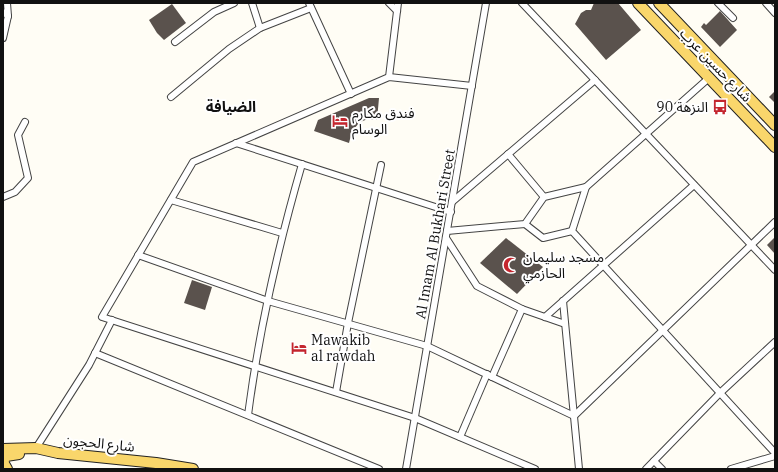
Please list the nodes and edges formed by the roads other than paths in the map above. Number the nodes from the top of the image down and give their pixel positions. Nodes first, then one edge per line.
1 (7, 3) edge
2 (234, 3) edge
3 (252, 3) edge
4 (389, 3) edge
5 (398, 3) edge
6 (486, 3) edge
7 (522, 3) edge
8 (638, 3) edge
9 (659, 3) edge
10 (718, 3) edge
11 (768, 4) edge
12 (310, 6) edge
13 (397, 12) junction
14 (775, 13) edge
15 (5, 14) edge
16 (733, 18) dead end
17 (260, 28) junction
18 (3, 38) edge
19 (175, 42) dead end
20 (389, 77) junction
21 (710, 77) junction
22 (595, 80) junction
23 (472, 86) junction
24 (351, 94) junction
25 (171, 97) dead end
26 (25, 122) dead end
27 (775, 125) edge
28 (645, 134) junction
29 (236, 143) junction
30 (775, 147) edge
31 (508, 154) junction
32 (302, 164) junction
33 (381, 165) dead end
34 (694, 185) junction
35 (586, 187) junction
36 (376, 188) junction
37 (3, 197) edge
38 (544, 197) junction
39 (171, 200) junction
40 (452, 202) junction
41 (451, 212) junction
42 (775, 222) edge
43 (525, 224) junction
44 (447, 231) junction
45 (572, 231) junction
46 (282, 233) junction
47 (446, 238) junction
48 (751, 245) junction
49 (138, 255) junction
50 (604, 265) junction
51 (775, 270) edge
52 (268, 301) junction
53 (563, 301) junction
54 (522, 309) junction
55 (545, 317) junction
56 (112, 320) junction
57 (348, 323) junction
58 (565, 324) junction
59 (663, 330) junction
60 (775, 342) edge
61 (428, 346) junction
62 (95, 353) junction
63 (254, 366) junction
64 (490, 376) junction
65 (336, 392) junction
66 (720, 393) junction
67 (248, 416) junction
68 (574, 416) junction
69 (415, 418) junction
70 (460, 437) junction
71 (36, 448) junction
72 (3, 449) edge
73 (58, 453) junction
74 (775, 453) edge
75 (775, 456) edge
76 (654, 461) junction
77 (7, 469) edge
78 (193, 469) edge
79 (379, 469) edge
80 (406, 469) edge
81 (535, 469) edge
82 (579, 469) edge
83 (646, 469) edge
84 (662, 469) edge
85 (730, 469) edge

1 - 15 street
2 - 19 street
3 - 17 street
4 - 13 street
5 - 13 street
6 - 23 street, Al Imam Al Bukhari Street
7 - 22 street
8 - 21 main road, شارع حسين عرب
9 - 27 main road, شارع حسين عرب
10 - 16 street
11 - 14 street
12 - 17 street
12 - 24 street
13 - 20 street
15 - 18 street
17 - 25 street
20 - 23 street
20 - 24 street
21 - 28 street
21 - 30 main road, شارع حسين عرب
22 - 28 street
22 - 31 street
23 - 40 street, Al Imam Al Bukhari Street
24 - 29 street
26 - 37 street
28 - 34 street
28 - 35 street
29 - 32 street
29 - 39 street
31 - 38 street
31 - 40 street
32 - 36 street
32 - 46 street
33 - 36 street
34 - 48 street
34 - 50 street
35 - 38 street
35 - 45 street
36 - 41 street
36 - 57 street
38 - 43 street
39 - 46 street
39 - 49 street
40 - 41 street, Al Imam Al Bukhari Street
41 - 44 street, Al Imam Al Bukhari Street
42 - 48 street
43 - 44 street
43 - 45 street
44 - 47 street, Al Imam Al Bukhari Street
45 - 50 street
46 - 52 street
47 - 54 street
47 - 61 street, Al Imam Al Bukhari Street
48 - 51 street
48 - 59 street
49 - 52 street
49 - 56 street
50 - 53 street
50 - 59 street
52 - 57 street
52 - 63 street
53 - 55 street
53 - 58 street
54 - 55 street
54 - 64 street
55 - 58 street
56 - 62 street
56 - 63 street
57 - 61 street
57 - 65 street
58 - 68 street
59 - 66 street
59 - 68 street
60 - 66 street
61 - 64 street
61 - 69 street, Al Imam Al Bukhari Street
62 - 67 street
62 - 71 street
63 - 65 street
63 - 67 street
64 - 68 street
64 - 70 street
65 - 69 street
66 - 74 street
66 - 76 street
67 - 79 street
68 - 82 street
69 - 70 street
69 - 80 street, Al Imam Al Bukhari Street
70 - 81 street
71 - 72 main road, شارع الحجون
71 - 73 main road, شارع الحجون
73 - 77 main road
73 - 78 main road, شارع الحجون
75 - 85 street
76 - 83 street
76 - 84 street

